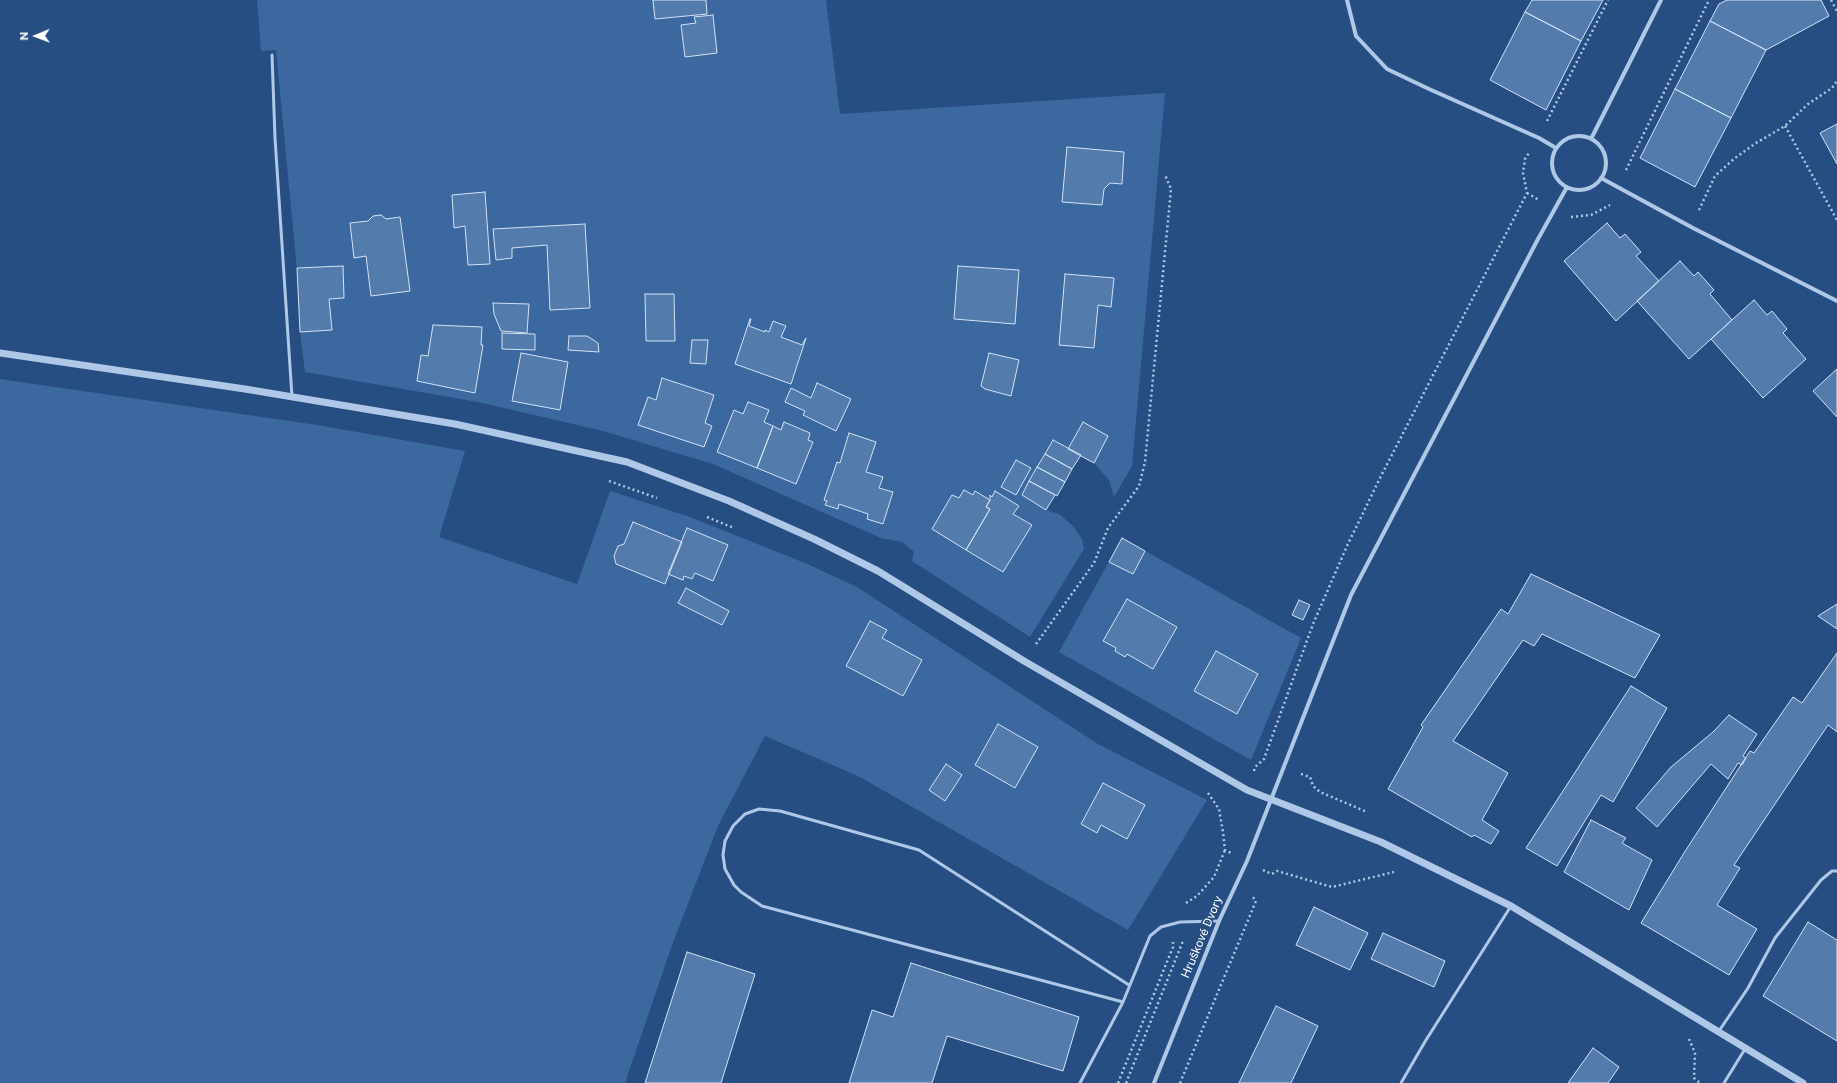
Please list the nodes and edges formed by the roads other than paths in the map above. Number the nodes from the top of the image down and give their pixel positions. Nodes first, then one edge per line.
1 (1347, 0) edge
2 (1661, 0) edge
3 (272, 55) dead end
4 (1591, 139) junction
5 (1556, 148) junction
6 (1600, 178) junction
7 (1567, 187) junction
8 (1837, 301) edge
9 (0, 353) edge
10 (292, 397) junction
11 (1271, 800) junction
12 (1837, 871) edge
13 (1511, 906) junction
14 (1218, 921) junction
15 (1129, 985) junction
16 (1123, 1002) junction
17 (1719, 1031) junction
18 (1746, 1047) junction
19 (1080, 1083) edge
20 (1154, 1083) edge
21 (1401, 1083) edge
22 (1724, 1083) edge
23 (1803, 1083) edge

1 - 5 street
2 - 4 street
3 - 10 lane
4 - 5 street
4 - 6 street
5 - 7 street
6 - 7 street
6 - 8 street
7 - 11 street, Hruškové Dvory
9 - 10 street
10 - 11 street
11 - 13 street
11 - 14 street, Hruškové Dvory
12 - 17 lane
13 - 17 street
13 - 21 lane
14 - 15 lane
14 - 20 street, Hruškové Dvory
15 - 16 lane
15 - 16 lane
16 - 19 lane
17 - 18 street
18 - 22 lane
18 - 23 street

